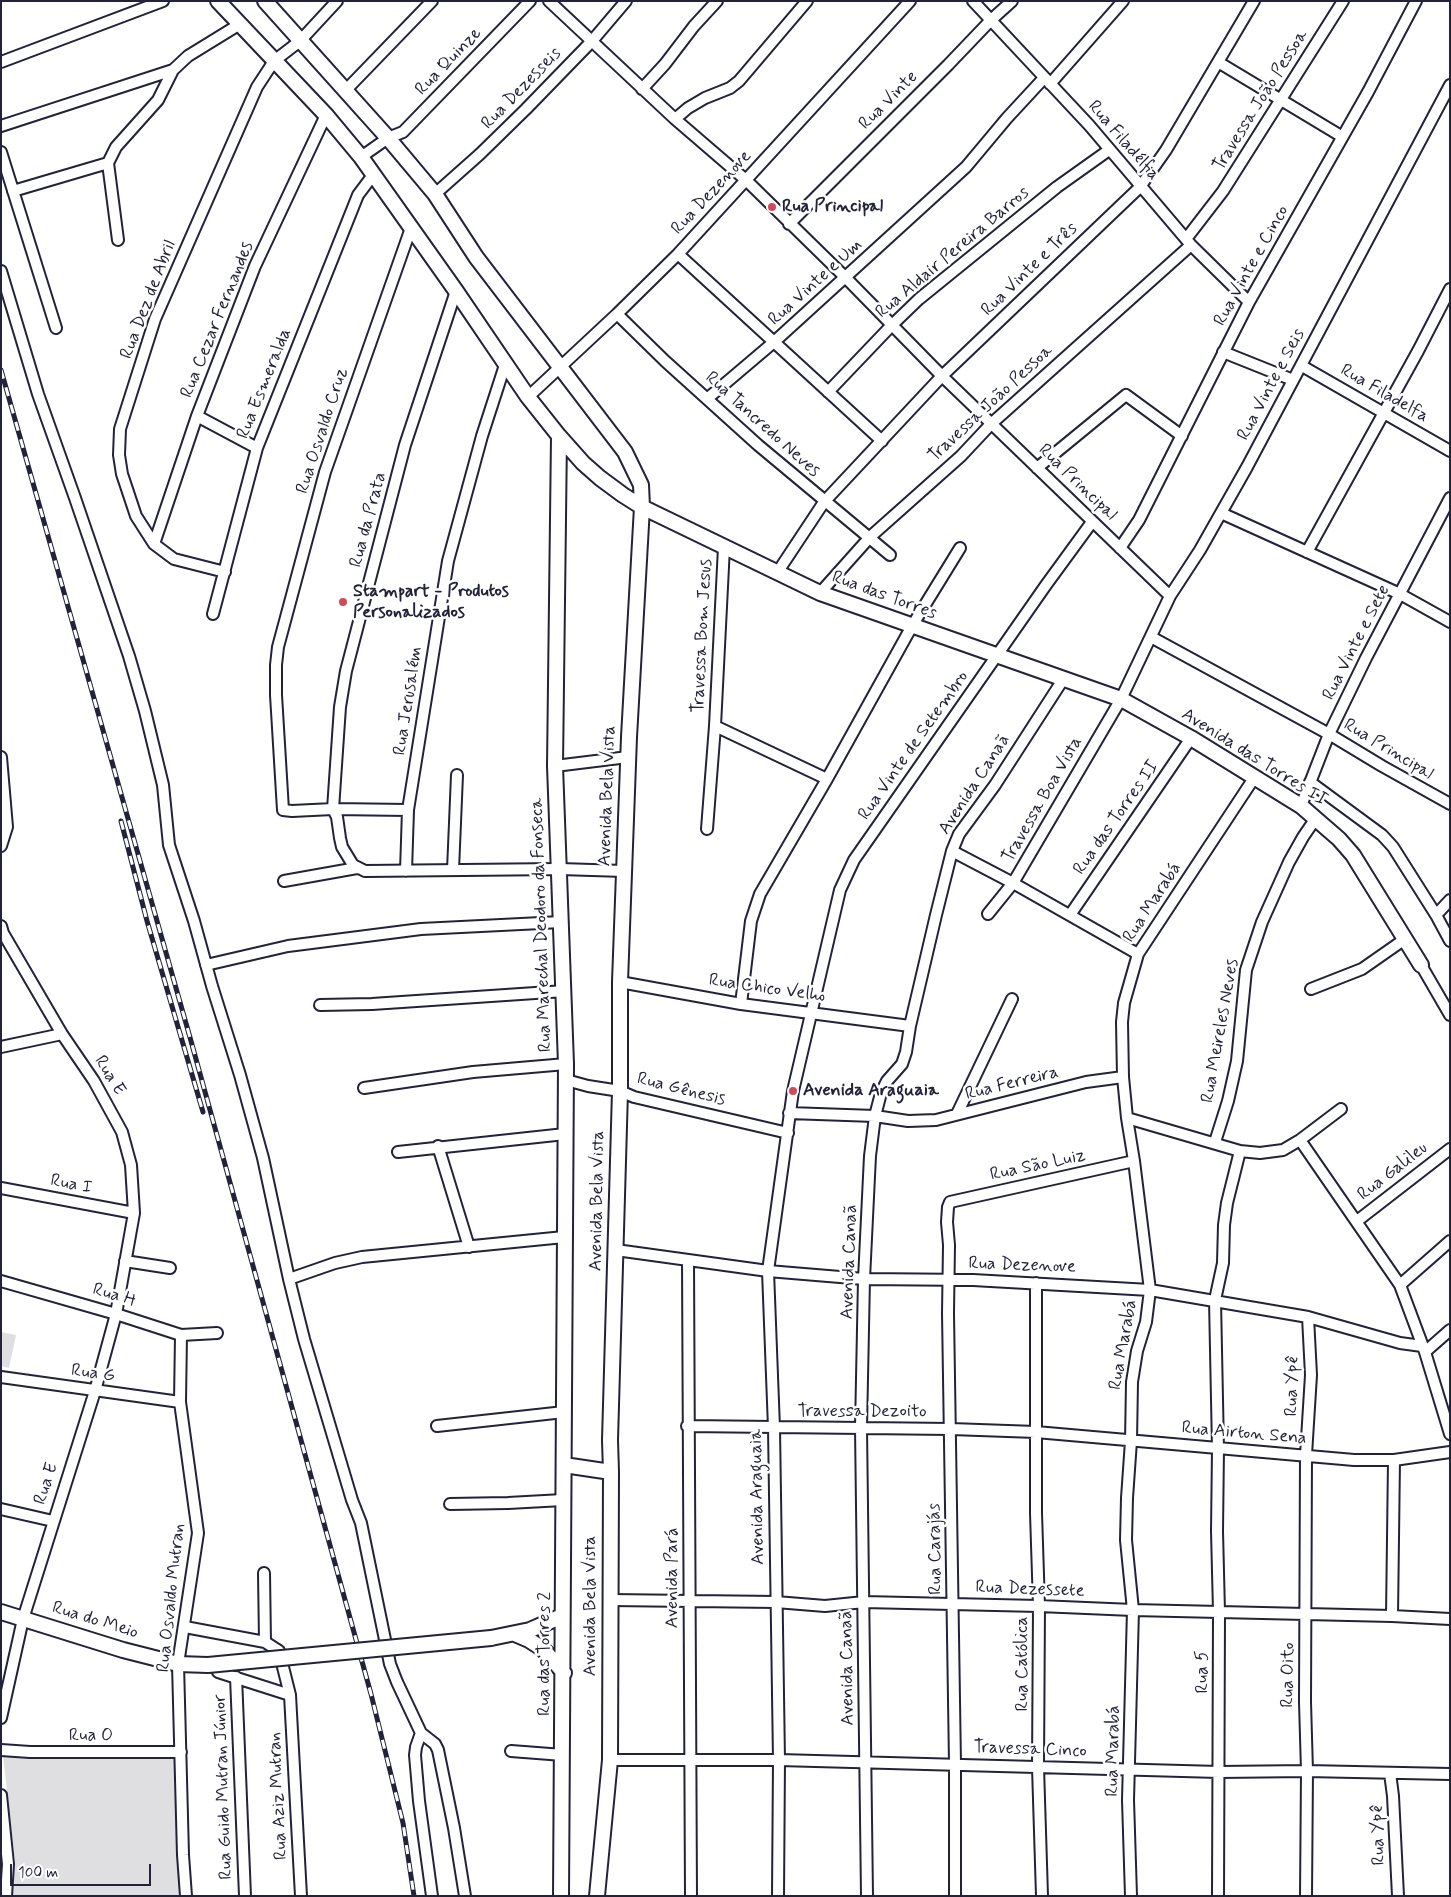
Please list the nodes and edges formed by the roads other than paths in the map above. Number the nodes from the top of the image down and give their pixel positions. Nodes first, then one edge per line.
1 (163, 1) edge
2 (218, 1) edge
3 (265, 1) edge
4 (337, 1) edge
5 (432, 1) edge
6 (530, 1) edge
7 (549, 1) edge
8 (626, 1) edge
9 (717, 1) edge
10 (807, 1) edge
11 (910, 1) edge
12 (973, 1) edge
13 (1012, 1) edge
14 (1123, 1) edge
15 (1254, 1) edge
16 (1344, 1) edge
17 (1416, 1) edge
18 (991, 20) junction
19 (240, 24) junction
20 (300, 41) junction
21 (592, 41) junction
22 (274, 61) junction
23 (1, 62) edge
24 (1218, 62) junction
25 (173, 70) junction
26 (1047, 81) junction
27 (1450, 85) edge
28 (642, 89) junction
29 (345, 90) junction
30 (1281, 101) junction
31 (326, 115) junction
32 (675, 119) junction
33 (1, 126) edge
34 (1341, 136) junction
35 (388, 138) junction
36 (1109, 150) junction
37 (1, 152) edge
38 (361, 157) junction
39 (108, 163) junction
40 (373, 175) junction
41 (746, 181) junction
42 (1140, 187) junction
43 (13, 191) junction
44 (435, 194) junction
45 (789, 224) junction
46 (412, 228) junction
47 (118, 240) dead end
48 (1188, 242) junction
49 (678, 254) junction
50 (1, 271) edge
51 (845, 277) junction
52 (1450, 289) edge
53 (456, 291) junction
54 (1249, 302) junction
55 (617, 314) junction
56 (891, 326) junction
57 (56, 328) dead end
58 (774, 342) junction
59 (1224, 352) junction
60 (505, 365) junction
61 (560, 366) junction
62 (1302, 366) junction
63 (942, 376) junction
64 (1293, 380) junction
65 (828, 392) junction
66 (528, 397) junction
67 (708, 398) junction
68 (1384, 412) junction
69 (197, 416) junction
70 (992, 424) junction
71 (559, 436) junction
72 (1182, 436) junction
73 (882, 441) junction
74 (256, 448) junction
75 (1450, 451) edge
76 (1037, 468) junction
77 (1450, 498) edge
78 (824, 502) junction
79 (642, 507) junction
80 (1447, 510) edge
81 (1221, 513) junction
82 (1092, 522) junction
83 (870, 537) junction
84 (154, 544) junction
85 (724, 547) junction
86 (960, 548) dead end
87 (1120, 548) junction
88 (1308, 552) junction
89 (890, 555) dead end
90 (225, 572) junction
91 (777, 574) junction
92 (820, 593) junction
93 (1400, 594) junction
94 (1170, 596) junction
95 (213, 614) dead end
96 (1450, 622) edge
97 (912, 626) junction
98 (1151, 637) junction
99 (998, 655) junction
100 (1064, 678) junction
101 (1121, 699) junction
102 (715, 726) junction
103 (1329, 734) junction
104 (1191, 738) junction
105 (1, 757) edge
106 (628, 757) junction
107 (555, 766) junction
108 (457, 775) dead end
109 (1254, 778) junction
110 (827, 779) junction
111 (1310, 782) junction
112 (1450, 804) edge
113 (1301, 806) junction
114 (334, 808) junction
115 (408, 810) junction
116 (1316, 818) junction
117 (707, 829) dead end
118 (1, 846) edge
119 (952, 851) junction
120 (560, 869) junction
121 (361, 870) junction
122 (453, 870) junction
123 (406, 871) junction
124 (624, 871) junction
125 (284, 881) dead end
126 (1014, 883) junction
127 (1450, 900) edge
128 (988, 914) dead end
129 (1070, 915) junction
130 (1436, 915) junction
131 (561, 922) junction
132 (2, 931) edge
133 (1405, 939) junction
134 (1450, 941) edge
135 (1138, 954) junction
136 (206, 965) junction
137 (1421, 965) joint
138 (620, 982) junction
139 (1311, 989) dead end
140 (565, 991) junction
141 (1012, 999) dead end
142 (741, 1004) junction
143 (320, 1005) dead end
144 (1448, 1009) edge
145 (811, 1012) junction
146 (910, 1026) junction
147 (62, 1034) junction
148 (1, 1048) edge
149 (566, 1064) junction
150 (1123, 1077) junction
151 (566, 1080) junction
152 (364, 1088) dead end
153 (620, 1091) junction
154 (1341, 1109) dead end
155 (789, 1113) junction
156 (957, 1114) junction
157 (875, 1116) junction
158 (1127, 1118) junction
159 (788, 1133) junction
160 (565, 1134) junction
161 (1300, 1140) junction
162 (1215, 1142) junction
163 (438, 1146) junction
164 (1450, 1149) edge
165 (1240, 1151) junction
166 (398, 1152) dead end
167 (1134, 1161) junction
168 (1, 1188) edge
169 (950, 1202) joint
170 (134, 1213) junction
171 (1357, 1221) junction
172 (564, 1237) junction
173 (1450, 1240) edge
174 (469, 1247) junction
175 (616, 1250) junction
176 (125, 1260) junction
177 (688, 1260) junction
178 (170, 1268) dead end
179 (768, 1271) junction
180 (289, 1279) junction
181 (864, 1279) junction
182 (949, 1280) junction
183 (1, 1281) edge
184 (1036, 1283) junction
185 (1400, 1285) junction
186 (1150, 1290) junction
187 (1215, 1300) junction
188 (116, 1314) junction
189 (1308, 1317) junction
190 (1450, 1330) edge
191 (217, 1333) dead end
192 (181, 1335) junction
193 (1424, 1349) junction
194 (1, 1377) edge
195 (95, 1391) junction
196 (180, 1402) junction
197 (1446, 1404) edge
198 (564, 1412) junction
199 (437, 1426) dead end
200 (687, 1426) junction
201 (774, 1428) junction
202 (862, 1428) junction
203 (951, 1429) junction
204 (1036, 1432) junction
205 (1450, 1434) edge
206 (1131, 1440) junction
207 (1218, 1449) junction
208 (1450, 1452) edge
209 (1306, 1456) junction
210 (1394, 1460) junction
211 (564, 1465) junction
212 (611, 1472) junction
213 (563, 1500) junction
214 (450, 1504) dead end
215 (1, 1509) edge
216 (52, 1521) junction
217 (264, 1572) dead end
218 (610, 1600) junction
219 (688, 1602) junction
220 (776, 1602) junction
221 (864, 1602) junction
222 (953, 1604) junction
223 (1039, 1606) junction
224 (1134, 1610) junction
225 (1, 1612) edge
226 (1220, 1612) junction
227 (1306, 1615) junction
228 (562, 1616) junction
229 (1392, 1616) junction
230 (22, 1619) junction
231 (1450, 1619) edge
232 (185, 1627) junction
233 (514, 1634) junction
234 (265, 1642) junction
235 (178, 1664) junction
236 (213, 1669) junction
237 (564, 1673) junction
238 (236, 1678) junction
239 (290, 1695) junction
240 (1, 1718) edge
241 (421, 1733) junction
242 (1, 1750) edge
243 (511, 1751) dead end
244 (180, 1752) junction
245 (563, 1755) junction
246 (610, 1760) junction
247 (691, 1760) junction
248 (779, 1760) junction
249 (865, 1762) junction
250 (955, 1764) junction
251 (1038, 1767) junction
252 (1129, 1770) junction
253 (1307, 1771) junction
254 (1219, 1772) junction
255 (1390, 1773) junction
256 (1450, 1774) edge
257 (1, 1795) edge
258 (6, 1896) edge
259 (186, 1896) edge
260 (245, 1896) edge
261 (301, 1896) edge
262 (432, 1896) edge
263 (464, 1896) edge
264 (561, 1896) edge
265 (597, 1896) edge
266 (691, 1896) edge
267 (778, 1896) edge
268 (867, 1896) edge
269 (954, 1896) edge
270 (1042, 1896) edge
271 (1131, 1896) edge
272 (1218, 1896) edge
273 (1306, 1896) edge
274 (1398, 1896) edge

1 - 23 street
2 - 19 street, Rua das Torres
3 - 20 street, Avenida Bela Vista
4 - 20 street, Rua Dez de Abril
5 - 29 street
6 - 35 street, Rua Quinze
7 - 21 street, Rua Principal
8 - 21 street, Rua Dezesseis
9 - 28 street
10 - 32 street
11 - 41 street, Rua Dezenove
12 - 18 street, Rua Filadélfia
13 - 18 street, Rua Vinte
14 - 26 street, Rua Vinte e Um
15 - 24 street, Rua Vinte e Três
16 - 30 street, Travessa João Pessoa
17 - 34 street, Rua Vinte e Cinco
18 - 26 street, Rua Filadélfia
18 - 45 street, Rua Vinte
19 - 22 street, Rua das Torres
19 - 25 street
20 - 22 street, Rua Dez de Abril
20 - 29 street, Avenida Bela Vista
21 - 28 street, Rua Principal
21 - 44 street, Rua Dezesseis
22 - 31 street, Rua das Torres
22 - 84 street, Rua Dez de Abril
24 - 30 street
24 - 42 street, Rua Vinte e Três
25 - 33 street
25 - 39 street
26 - 36 street, Rua Filadélfia
26 - 51 street, Rua Vinte e Um
27 - 62 street, Rua Vinte e Seis
28 - 32 street, Rua Principal
29 - 35 street, Avenida Bela Vista
30 - 34 street
30 - 48 street, Travessa João Pessoa
31 - 38 street, Rua das Torres
31 - 69 street, Rua Cezar Fernandes
32 - 41 street, Rua Principal
34 - 54 street, Rua Vinte e Cinco
35 - 38 street, Rua Quinze
35 - 44 street, Avenida Bela Vista
36 - 42 street, Rua Filadélfia
36 - 56 street, Rua Aldair Pereira Barros
37 - 43 street
38 - 40 street, Rua das Torres
39 - 43 street
39 - 47 street
40 - 46 street, Rua das Torres
40 - 74 street, Rua Esmeralda
41 - 45 street, Rua Principal
41 - 49 street, Rua Dezenove
42 - 48 street, Rua Filadélfia
42 - 63 street, Rua Vinte e Três
43 - 57 street
44 - 61 street, Avenida Bela Vista
45 - 51 street, Rua Principal
46 - 53 street, Rua das Torres
46 - 114 street, Rua Osvaldo Cruz
48 - 54 street, Rua Filadélfia
48 - 70 street, Travessa João Pessoa
49 - 55 street, Rua Dezenove
49 - 58 street
50 - 136 street
51 - 56 street, Rua Principal
51 - 58 street, Rua Vinte e Um
52 - 68 street
53 - 60 street, Rua das Torres
53 - 114 street, Rua da Prata
54 - 59 street, Rua Vinte e Cinco
55 - 61 street, Rua Dezenove
55 - 67 street, Rua Tancredo Neves
56 - 63 street, Rua Principal
56 - 65 street, Rua Aldair Pereira Barros
58 - 65 street
58 - 67 street, Rua Vinte e Um
59 - 64 street
59 - 72 street, Rua Vinte e Cinco
60 - 66 street, Rua das Torres
60 - 115 street, Rua Jerusalém
61 - 66 street, Rua Dezenove
61 - 79 street, Avenida Bela Vista
62 - 64 street, Rua Vinte e Seis
62 - 68 street, Rua Filadelfa
63 - 70 street, Rua Principal
63 - 73 street, Rua Vinte e Três
64 - 81 street, Rua Vinte e Seis
65 - 73 street
66 - 71 street, Rua das Torres
67 - 78 street, Rua Tancredo Neves
68 - 75 street, Rua Filadelfa
68 - 88 street
69 - 74 street
69 - 84 street, Rua Cezar Fernandes
70 - 76 street, Rua Principal
70 - 83 street, Travessa João Pessoa
71 - 79 street, Rua das Torres
71 - 107 street, Rua Marechal Deodoro da Fonseca
72 - 76 street
72 - 87 street, Rua Vinte e Cinco
73 - 78 street, Rua Vinte e Três
74 - 90 street, Rua Esmeralda
76 - 82 street, Rua Principal
77 - 80 street, Rua Vinte e Sete
78 - 83 street, Rua Tancredo Neves
78 - 91 street, Rua Vinte e Três
79 - 85 street, Rua das Torres
79 - 106 street, Avenida Bela Vista
80 - 93 street, Rua Vinte e Sete
81 - 88 street
81 - 94 street, Rua Vinte e Seis
82 - 87 street, Rua Principal
82 - 99 street, Rua Vinte de Setembro
83 - 89 street, Rua Tancredo Neves
83 - 92 street, Travessa João Pessoa
84 - 90 street, Rua Dez de Abril
85 - 91 street, Rua das Torres
85 - 102 street, Travessa Bom Jesus
86 - 97 street
87 - 94 street, Rua Principal
88 - 93 street
90 - 95 street, Rua Esmeralda
91 - 92 street, Rua das Torres
92 - 97 street, Rua das Torres
93 - 96 street
93 - 103 street, Rua Vinte e Sete
94 - 98 street, Rua Vinte e Seis
97 - 99 street, Rua das Torres
97 - 110 street
98 - 101 street, Rua Vinte e Seis
98 - 103 street, Rua Principal
99 - 100 street, Rua das Torres
99 - 145 street, Rua Vinte de Setembro
100 - 101 street, Rua das Torres
100 - 119 street, Avenida Canaã
101 - 104 street, Avenida das Torres II
101 - 126 street, Travessa Boa Vista
102 - 110 street, Travessa Bom Jesus
102 - 117 street, Travessa Bom Jesus
103 - 111 street, Rua Vinte e Sete
103 - 112 street, Rua Principal
104 - 109 street, Avenida das Torres II
104 - 129 street, Rua das Torres II
105 - 118 street
106 - 107 street
106 - 124 street, Avenida Bela Vista
107 - 120 street, Rua Marechal Deodoro da Fonseca
108 - 122 street
109 - 113 street, Avenida das Torres II
109 - 135 street, Rua Marabá
110 - 142 street
111 - 113 street, Rua Vinte e Sete
111 - 130 street
113 - 116 street, Avenida das Torres II
114 - 115 street
114 - 121 street, Rua da Prata
115 - 123 street, Rua Jerusalém
116 - 133 street, Avenida das Torres II
116 - 162 street, Rua Meireles Neves
119 - 126 street
119 - 146 street, Avenida Canaã
120 - 122 street
120 - 124 street
120 - 131 street, Rua Marechal Deodoro da Fonseca
121 - 123 street
121 - 125 street
122 - 123 street
124 - 138 street, Avenida Bela Vista
126 - 128 street, Travessa Boa Vista
126 - 129 street
127 - 130 street
129 - 135 street
130 - 134 street
131 - 136 street
131 - 140 street, Rua Marechal Deodoro da Fonseca
132 - 147 street, Rua E
133 - 137 street, Avenida das Torres II
133 - 139 street
135 - 150 street, Rua Marabá
136 - 180 street
137 - 144 street, Avenida das Torres II
138 - 142 street, Rua Chico Velho
138 - 153 street, Avenida Bela Vista
140 - 143 street
140 - 149 street, Rua Marechal Deodoro da Fonseca
141 - 156 street
142 - 145 street, Rua Chico Velho
145 - 146 street, Rua Chico Velho
145 - 155 street, Avenida Araguaia
146 - 157 street, Avenida Canaã
147 - 148 street
147 - 170 street, Rua E
149 - 151 street, Rua Marechal Deodoro da Fonseca
149 - 152 street
150 - 156 street, Rua Ferreira
150 - 158 street, Rua Marabá
151 - 153 street, Rua Gênesis
151 - 160 street, Rua Marechal Deodoro da Fonseca
153 - 159 street, Rua Gênesis
153 - 175 street, Avenida Bela Vista
154 - 161 street
155 - 157 street, Rua Ferreira
155 - 159 street, Avenida Araguaia
156 - 157 street, Rua Ferreira
157 - 181 street, Avenida Canaã
158 - 162 street
158 - 167 street, Rua Marabá
159 - 179 street, Avenida Araguaia
160 - 163 street
160 - 172 street, Rua Marechal Deodoro da Fonseca
161 - 165 street
161 - 171 street
162 - 165 street
163 - 166 street
163 - 174 street
164 - 171 street, Rua Galileu
165 - 187 street
167 - 169 street, Rua São Luiz
167 - 186 street, Rua Marabá
168 - 170 street, Rua I
169 - 182 street, Rua Carajás
170 - 176 street, Rua E
171 - 185 street
172 - 174 street
172 - 198 street, Rua Marechal Deodoro da Fonseca
173 - 185 street
174 - 180 street
175 - 177 street, Rua Dezenove
175 - 212 street, Avenida Bela Vista
176 - 178 street
176 - 188 street, Rua E
177 - 179 street, Rua Dezenove
177 - 200 street, Avenida Pará
179 - 181 street, Rua Dezenove
179 - 201 street, Avenida Araguaia
180 - 241 street
181 - 182 street, Rua Dezenove
181 - 202 street, Avenida Canaã
182 - 184 street, Rua Dezenove
182 - 203 street, Rua Carajás
183 - 188 street, Rua H
184 - 186 street, Rua Dezenove
184 - 204 street, Rua Católica
185 - 193 street
186 - 187 street, Rua Dezenove
186 - 206 street, Rua Marabá
187 - 189 street, Rua Dezenove
187 - 207 street
188 - 192 street, Rua H
188 - 195 street, Rua E
189 - 193 street, Rua Dezenove
189 - 209 street, Rua Ypê
190 - 193 street
191 - 192 street, Rua H
192 - 196 street, Rua Osvaldo Mutran
193 - 197 street
194 - 195 street, Rua G
195 - 196 street, Rua G
195 - 216 street, Rua E
196 - 232 street, Rua Osvaldo Mutran
197 - 205 street
198 - 199 street
198 - 211 street, Rua das Torres 2
200 - 201 street, Travessa Dezoito
200 - 219 street, Avenida Pará
201 - 202 street, Travessa Dezoito
201 - 220 street, Avenida Araguaia
202 - 203 street, Travessa Dezoito
202 - 221 street, Avenida Canaã
203 - 204 street, Travessa Dezoito
203 - 222 street, Rua Carajás
204 - 206 street, Rua Airton Sena
204 - 223 street, Rua Católica
206 - 207 street, Rua Airton Sena
206 - 224 street, Rua Marabá
207 - 209 street, Rua Airton Sena
207 - 226 street, Rua 5
208 - 210 street, Rua Airton Sena
209 - 210 street, Rua Airton Sena
209 - 227 street, Rua Oito
210 - 229 street
211 - 212 street
211 - 213 street, Rua das Torres 2
212 - 218 street, Avenida Bela Vista
213 - 214 street
213 - 228 street, Rua das Torres 2
215 - 216 street
216 - 230 street, Rua E
217 - 234 street
218 - 219 street, Rua Dezessete
218 - 246 street, Avenida Bela Vista
219 - 220 street, Rua Dezessete
219 - 247 street, Avenida Pará
220 - 221 street, Rua Dezessete
220 - 248 street, Avenida Araguaia
221 - 222 street, Rua Dezessete
221 - 249 street, Avenida Canaã
222 - 223 street, Rua Dezessete
222 - 250 street, Rua Carajás
223 - 224 street, Rua Dezessete
223 - 251 street, Rua Católica
224 - 226 street, Rua Dezessete
224 - 252 street, Rua Marabá
225 - 230 street, Rua do Meio
226 - 227 street, Rua Dezessete
226 - 254 street, Rua 5
227 - 229 street, Rua Dezessete
227 - 253 street, Rua Oito
228 - 233 street, Rua do Meio
228 - 237 street, Rua das Torres 2
229 - 231 street, Rua Dezessete
230 - 235 street, Rua do Meio
230 - 240 street, Rua E
232 - 234 street
232 - 235 street, Rua Osvaldo Mutran
233 - 236 street, Rua do Meio, bridge
233 - 237 street
234 - 239 street, Rua Aziz Mutran
235 - 236 street, Rua do Meio
235 - 244 street, Rua Osvaldo Mutran
236 - 238 street
237 - 245 street, Rua das Torres 2
238 - 239 street
238 - 260 street, Rua Guido Mutran Júnior
239 - 261 street, Rua Aziz Mutran
241 - 262 street
241 - 263 street
242 - 244 street, Rua O
243 - 245 street
244 - 259 street, Rua Osvaldo Mutran
245 - 264 street, Rua das Torres 2
246 - 247 street, Travessa Cinco
246 - 265 street, Avenida Bela Vista
247 - 248 street, Travessa Cinco
247 - 266 street, Avenida Pará
248 - 249 street, Travessa Cinco
248 - 267 street, Avenida Araguaia
249 - 250 street, Travessa Cinco
249 - 268 street, Avenida Canaã
250 - 251 street, Travessa Cinco
250 - 269 street, Rua Carajás
251 - 252 street, Travessa Cinco
251 - 270 street, Rua Católica
252 - 254 street, Travessa Cinco
252 - 271 street, Rua Marabá
253 - 254 street, Travessa Cinco
253 - 255 street, Travessa Cinco
253 - 273 street, Rua Oito
254 - 272 street, Rua 5
255 - 256 street, Travessa Cinco
255 - 274 street, Rua Ypê
257 - 258 street

